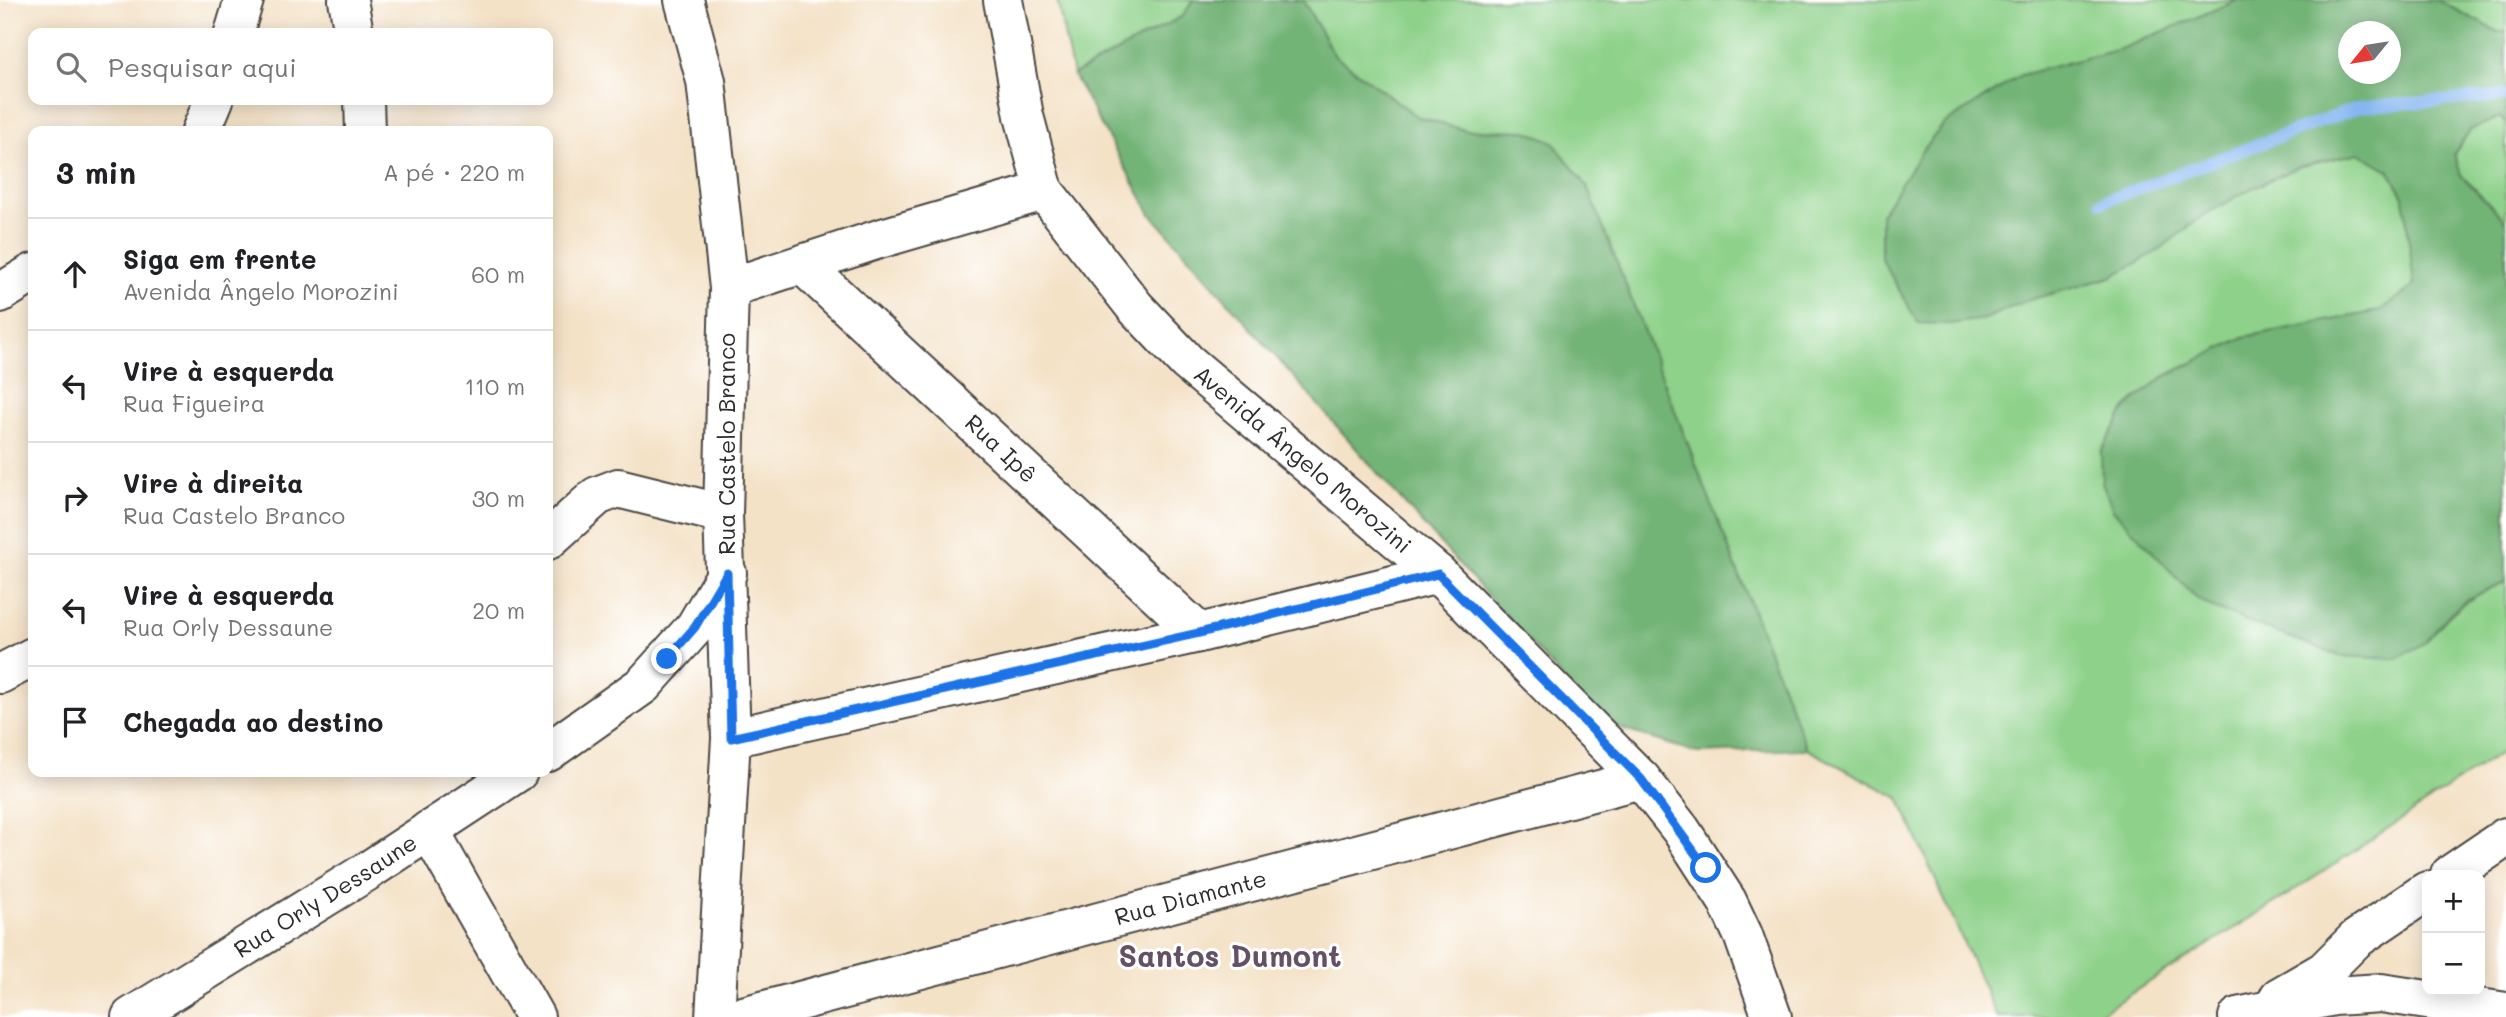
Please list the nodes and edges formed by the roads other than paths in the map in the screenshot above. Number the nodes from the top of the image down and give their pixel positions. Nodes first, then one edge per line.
1 (244, 0) edge
2 (348, 0) edge
3 (684, 0) edge
4 (1003, 0) edge
5 (236, 28) edge
6 (353, 28) edge
7 (212, 105) edge
8 (364, 105) edge
9 (203, 126) edge
10 (365, 126) edge
11 (1044, 191) junction
12 (803, 265) junction
13 (28, 276) edge
14 (729, 288) junction
15 (0, 293) edge
16 (723, 514) junction
17 (553, 536) edge
18 (727, 573) junction
19 (1438, 574) junction
20 (1199, 633) junction
21 (28, 660) edge
22 (0, 674) edge
23 (731, 738) junction
24 (553, 748) edge
25 (510, 777) edge
26 (1641, 779) junction
27 (429, 830) junction
28 (2506, 837) edge
29 (2457, 870) edge
30 (2422, 894) edge
31 (2506, 1012) edge
32 (2246, 1014) edge
33 (1766, 1016) edge
34 (131, 1017) edge
35 (535, 1017) edge
36 (715, 1017) edge
37 (739, 1017) edge

1 - 5 street
2 - 6 street
3 - 14 street, Rua Castelo Branco
4 - 11 street, Avenida Ângelo Morozini
7 - 9 street
8 - 10 street
11 - 12 street
11 - 19 street, Avenida Ângelo Morozini
12 - 14 street
12 - 20 street, Rua Ipê
13 - 15 street
14 - 16 street, Rua Castelo Branco
16 - 17 street
16 - 18 street, Rua Castelo Branco
18 - 23 street, Rua Castelo Branco
18 - 24 street
19 - 20 street
19 - 26 street, Avenida Ângelo Morozini
20 - 23 street
21 - 22 street
23 - 36 street, Rua Castelo Branco
25 - 27 street, Rua Orly Dessaune
26 - 33 street, Avenida Ângelo Morozini
26 - 37 street, Rua Diamante
27 - 34 street, Rua Orly Dessaune
27 - 35 street
28 - 29 street
30 - 32 street
31 - 32 street

